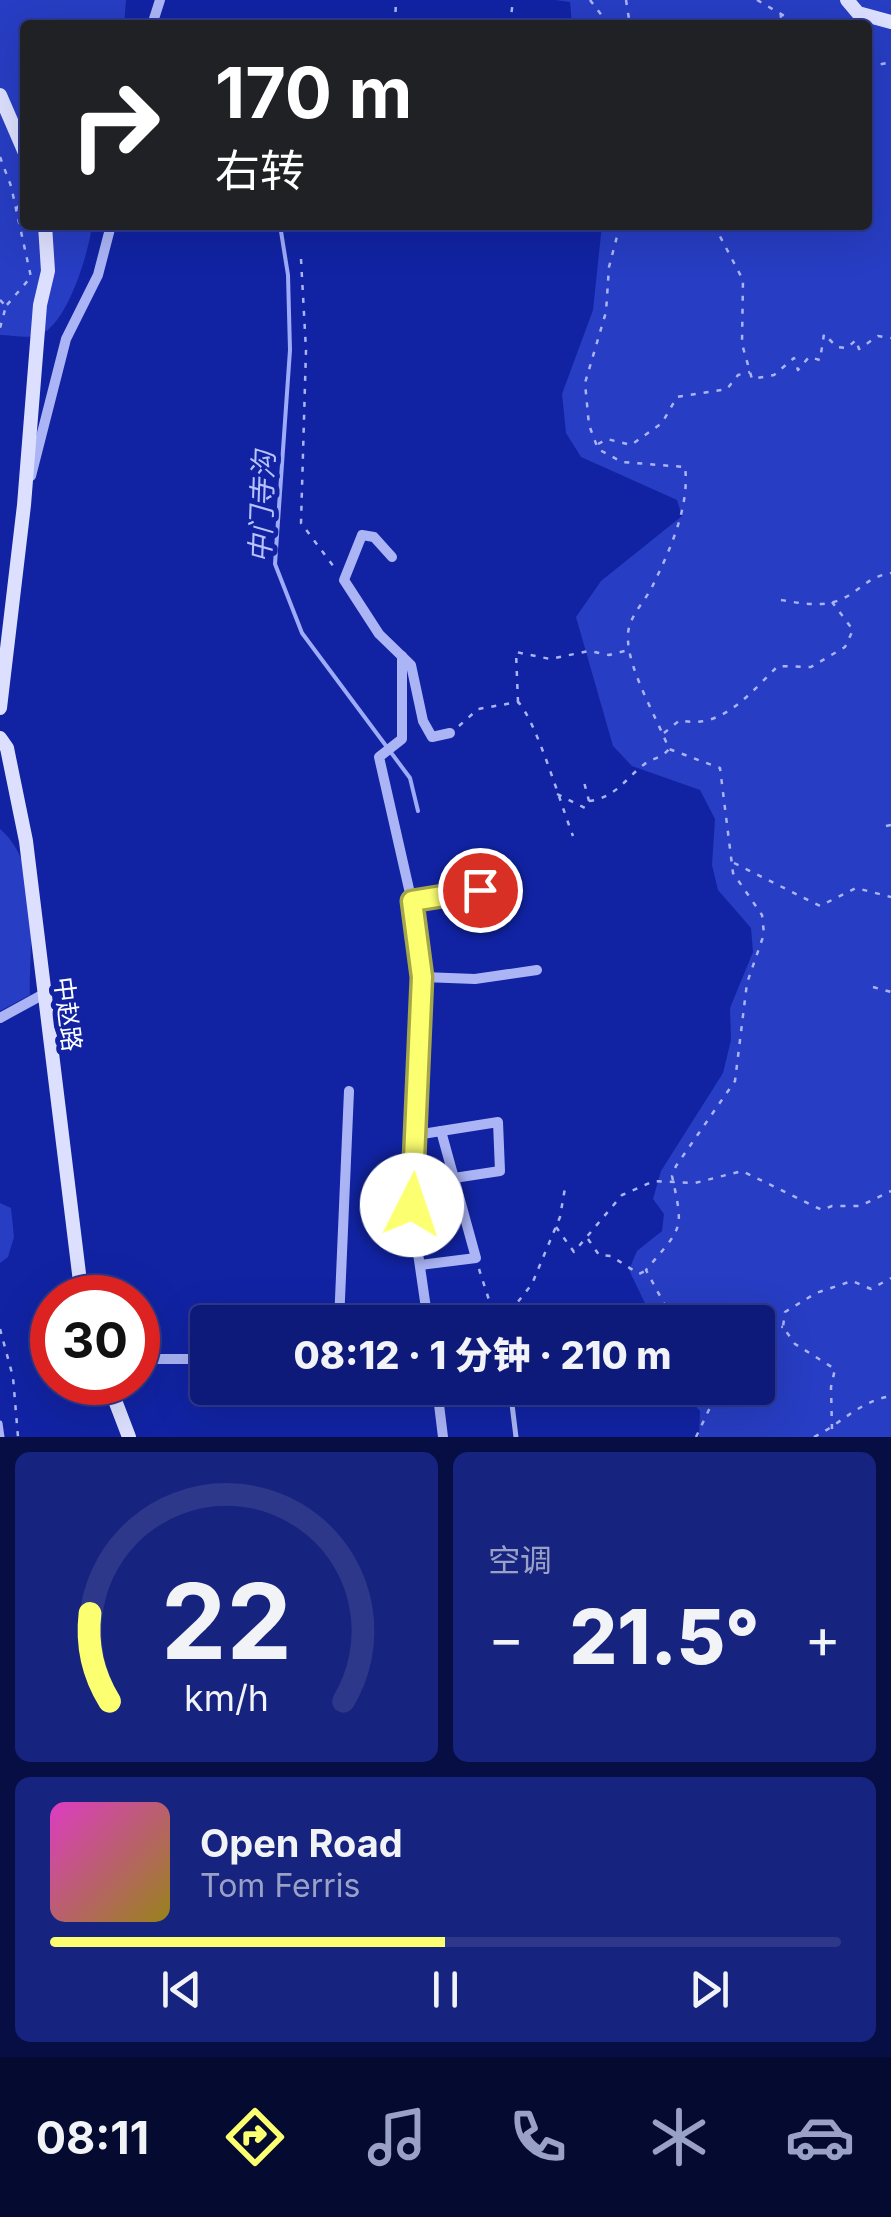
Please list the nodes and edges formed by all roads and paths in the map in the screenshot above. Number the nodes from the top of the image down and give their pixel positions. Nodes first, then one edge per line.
1 (756, 0) edge
2 (847, 0) edge
3 (784, 15) junction
4 (770, 20) edge
5 (792, 20) edge
6 (891, 22) edge
7 (0, 95) edge
8 (20, 141) edge
9 (0, 156) edge
10 (20, 204) edge
11 (15, 210) junction
12 (45, 230) edge
13 (110, 230) edge
14 (619, 230) edge
15 (717, 230) edge
16 (301, 260) dead end
17 (0, 300) edge
18 (6, 306) junction
19 (0, 328) edge
20 (891, 338) edge
21 (750, 372) junction
22 (596, 445) junction
23 (24, 505) junction
24 (392, 557) dead end
25 (891, 573) edge
26 (344, 580) junction
27 (781, 600) dead end
28 (832, 602) junction
29 (629, 650) junction
30 (402, 656) junction
31 (518, 702) junction
32 (0, 708) edge
33 (450, 733) joint
34 (663, 734) junction
35 (0, 738) edge
36 (669, 749) junction
37 (584, 782) dead end
38 (556, 794) junction
39 (590, 802) junction
40 (574, 836) dead end
41 (732, 862) junction
42 (480, 890) dead end
43 (891, 897) edge
44 (412, 901) junction
45 (536, 970) dead end
46 (422, 977) junction
47 (873, 987) dead end
48 (891, 992) edge
49 (42, 995) junction
50 (0, 1018) edge
51 (348, 1091) dead end
52 (441, 1131) junction
53 (416, 1135) junction
54 (454, 1178) junction
55 (674, 1184) junction
56 (565, 1188) dead end
57 (891, 1191) edge
58 (556, 1227) junction
59 (587, 1238) junction
60 (476, 1258) junction
61 (420, 1265) junction
62 (646, 1270) junction
63 (79, 1275) edge
64 (891, 1278) edge
65 (341, 1305) edge
66 (426, 1305) edge
67 (492, 1305) edge
68 (515, 1305) edge
69 (665, 1305) edge
70 (775, 1326) edge
71 (783, 1327) junction
72 (0, 1329) edge
73 (160, 1359) edge
74 (190, 1359) edge
75 (891, 1396) edge
76 (116, 1405) edge
77 (439, 1405) edge
78 (512, 1405) edge
79 (711, 1405) edge
80 (0, 1423) edge
81 (832, 1429) junction
82 (2, 1437) edge
83 (18, 1437) edge
84 (128, 1437) edge
85 (443, 1437) edge
86 (516, 1437) edge
87 (696, 1437) edge
88 (814, 1437) edge

1 - 3 path
2 - 6 street
3 - 4 path
3 - 5 path
7 - 8 street
9 - 11 path
10 - 11 path
11 - 18 path
12 - 23 street
13 - 23 street
14 - 22 path
15 - 21 path
16 - 26 path
17 - 18 path
18 - 19 path
20 - 21 path
21 - 22 path
22 - 29 path
23 - 32 street
24 - 26 street
25 - 28 path
26 - 30 street
27 - 28 path
28 - 34 path
29 - 31 path
29 - 34 path
30 - 33 street
30 - 44 street
31 - 33 path
31 - 38 path
34 - 36 path
35 - 49 street, 中赵路
36 - 39 path
36 - 41 path
37 - 39 path
38 - 39 path
38 - 40 path
41 - 43 path
41 - 55 path
42 - 44 street
44 - 46 street
45 - 46 street
46 - 53 street
47 - 48 path
49 - 50 street
49 - 63 street, 中赵路
51 - 65 street
52 - 53 street
52 - 54 street
52 - 54 street
53 - 61 street
54 - 60 street
55 - 57 path
55 - 59 path
55 - 62 path
56 - 58 path
58 - 59 path
58 - 68 path
59 - 62 path
60 - 61 street
60 - 67 path
61 - 66 street
62 - 69 path
64 - 71 path
70 - 71 path
71 - 81 path
72 - 83 path
73 - 74 street
75 - 81 path
76 - 84 street
77 - 85 street
78 - 86 lane
79 - 87 path
80 - 82 lane
81 - 88 path

